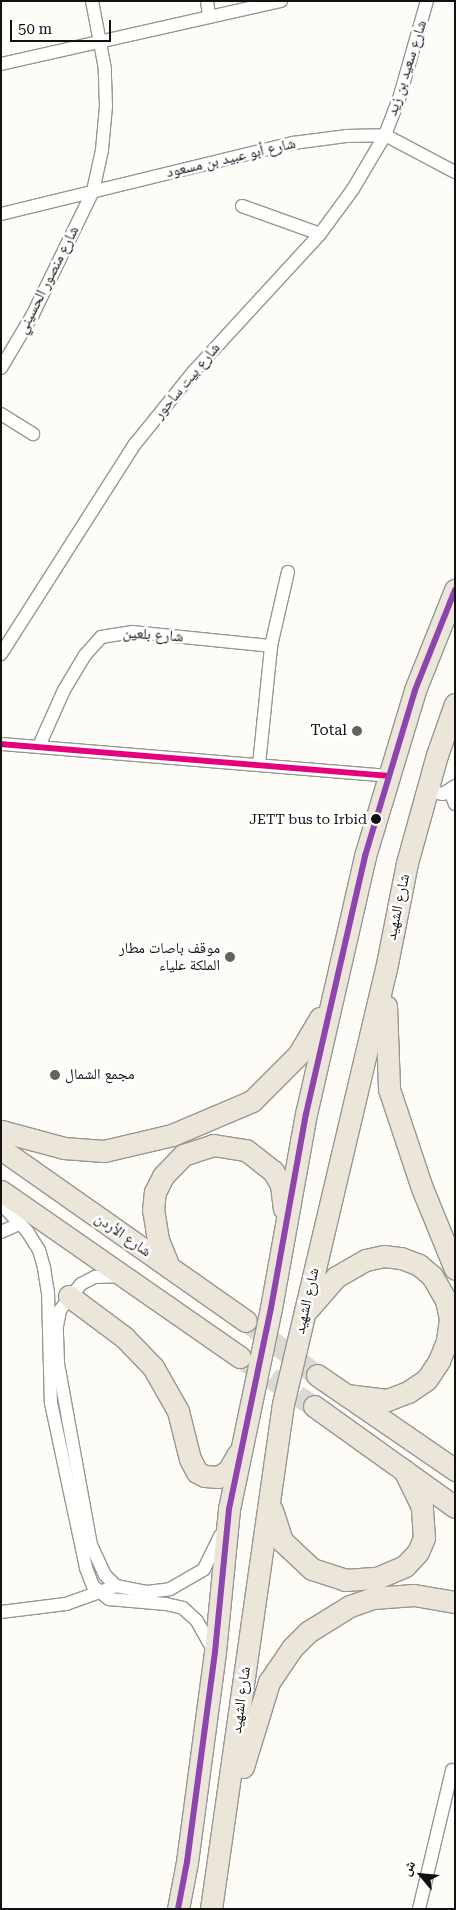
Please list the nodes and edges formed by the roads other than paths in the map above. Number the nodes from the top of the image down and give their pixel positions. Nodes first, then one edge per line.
1 (92, 1) edge
2 (207, 1) edge
3 (280, 1) edge
4 (427, 1) edge
5 (209, 16) junction
6 (100, 41) junction
7 (1, 64) edge
8 (385, 135) junction
9 (455, 172) edge
10 (93, 191) junction
11 (242, 206) dead end
12 (1, 214) edge
13 (320, 234) junction
14 (1, 368) edge
15 (1, 414) edge
16 (33, 434) dead end
17 (288, 572) dead end
18 (455, 590) edge
19 (5, 640) edge
20 (271, 646) junction
21 (1, 654) edge
22 (455, 704) edge
23 (1, 744) edge
24 (39, 746) junction
25 (259, 765) junction
26 (389, 776) junction
27 (452, 788) edge
28 (426, 791) junction
29 (455, 804) edge
30 (339, 968) junction
31 (386, 969) junction
32 (1, 1131) edge
33 (1, 1149) edge
34 (1, 1191) edge
35 (1, 1204) edge
36 (20, 1224) junction
37 (1, 1232) edge
38 (281, 1254) junction
39 (169, 1267) junction
40 (455, 1269) edge
41 (124, 1276) junction
42 (48, 1292) junction
43 (69, 1296) junction
44 (304, 1313) junction
45 (246, 1321) tunnel mouth
46 (240, 1357) tunnel mouth
47 (317, 1375) tunnel mouth
48 (346, 1396) junction
49 (314, 1406) tunnel mouth
50 (242, 1445) junction
51 (404, 1470) junction
52 (455, 1470) edge
53 (271, 1486) junction
54 (455, 1507) edge
55 (229, 1510) junction
56 (116, 1586) junction
57 (100, 1594) junction
58 (455, 1602) edge
59 (1, 1612) edge
60 (214, 1652) junction
61 (452, 1770) dead end
62 (220, 1852) junction
63 (178, 1909) edge
64 (211, 1909) edge
65 (419, 1909) edge

1 - 6 street, شارع منصور الحسيني
2 - 5 street
3 - 5 street
4 - 8 street, شارع سعيد بن زيد
5 - 6 street
6 - 7 street
6 - 10 street, شارع منصور الحسيني
8 - 9 street
8 - 10 street, شارع أبو عبيد بن مسعود
8 - 13 street, شارع بيت ساحور
10 - 12 street, شارع أبو عبيد بن مسعود
10 - 14 street, شارع منصور الحسيني
11 - 13 street
13 - 19 street, شارع بيت ساحور
15 - 16 street
17 - 20 street
18 - 26 highway
19 - 21 street, شارع بيت ساحور
20 - 24 street, شارع بلعين
20 - 25 street
22 - 28 highway, شارع الشهيد
23 - 24 street
24 - 25 street
25 - 26 street
26 - 30 highway
27 - 28 street
27 - 29 street
28 - 31 highway, شارع الشهيد
30 - 32 highway
30 - 38 highway
31 - 40 highway
31 - 44 highway, شارع الشهيد
33 - 39 highway, شارع الأردن
34 - 41 highway
35 - 36 street
36 - 37 street
36 - 42 street
38 - 39 highway
38 - 50 highway
39 - 45 highway, شارع الأردن
41 - 43 street
41 - 46 highway
42 - 43 street
42 - 57 street
43 - 50 highway
43 - 56 street
44 - 48 highway
44 - 53 highway, شارع الشهيد
47 - 48 highway
48 - 52 highway
49 - 51 highway
50 - 55 highway
51 - 53 highway
51 - 54 highway
53 - 62 highway, شارع الشهيد
55 - 56 street
55 - 60 highway
56 - 57 street
57 - 59 street
57 - 60 street
58 - 62 highway
60 - 63 highway
61 - 65 street
62 - 64 highway, شارع الشهيد

